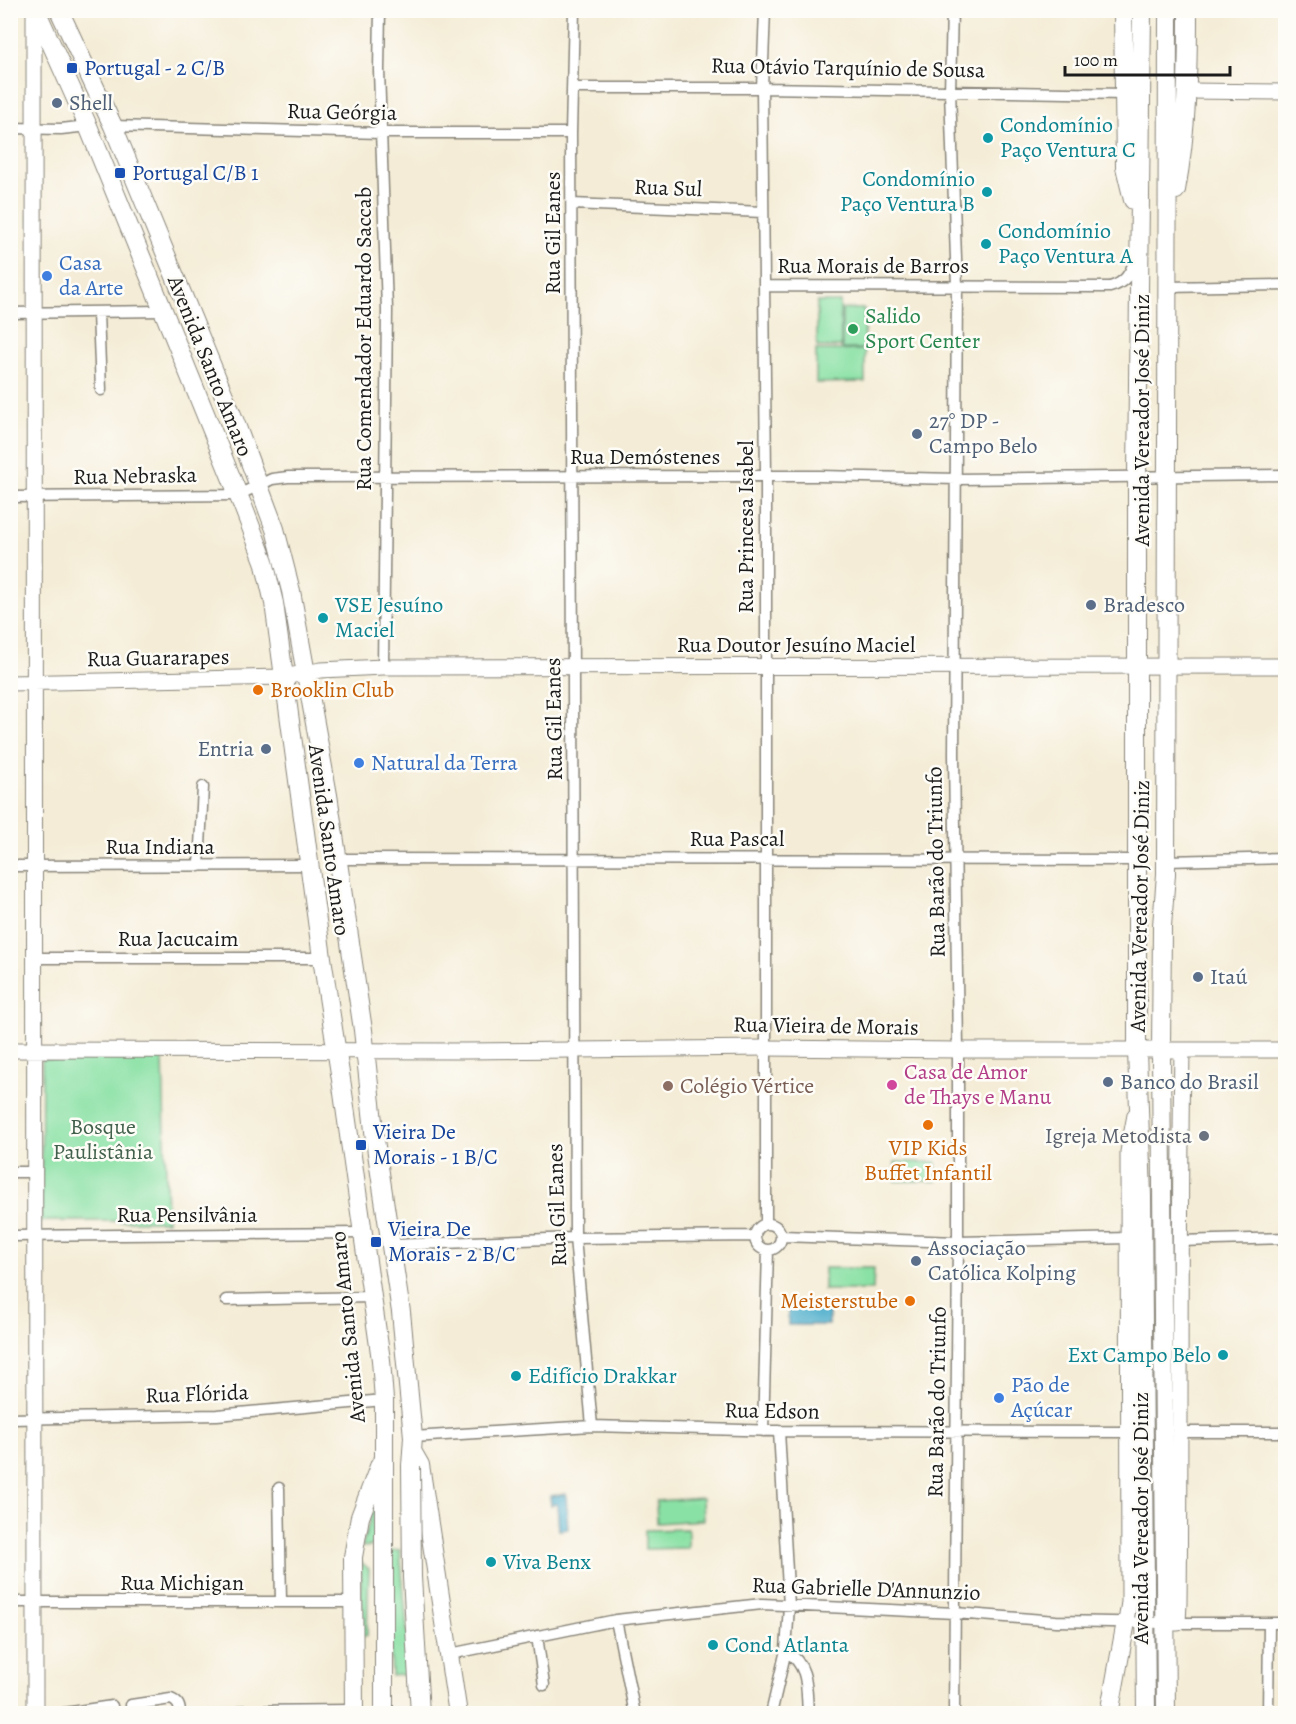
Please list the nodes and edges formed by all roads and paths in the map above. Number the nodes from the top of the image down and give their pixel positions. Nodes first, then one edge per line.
1 (35, 10) edge
2 (59, 10) edge
3 (380, 10) edge
4 (574, 10) edge
5 (765, 10) edge
6 (952, 10) edge
7 (1123, 10) edge
8 (1142, 10) edge
9 (1168, 10) edge
10 (1188, 10) edge
11 (573, 88) junction
12 (762, 88) junction
13 (950, 91) junction
14 (1188, 91) junction
15 (1286, 92) edge
16 (1124, 94) junction
17 (88, 126) junction
18 (113, 126) junction
19 (10, 128) edge
20 (33, 128) junction
21 (381, 133) junction
22 (571, 133) junction
23 (572, 204) junction
24 (763, 212) junction
25 (1168, 215) junction
26 (1139, 240) junction
27 (1286, 285) edge
28 (764, 286) junction
29 (957, 286) junction
30 (1166, 287) junction
31 (162, 311) junction
32 (10, 313) edge
33 (34, 313) junction
34 (98, 313) junction
35 (101, 390) dead end
36 (1286, 475) edge
37 (384, 476) junction
38 (573, 476) junction
39 (766, 476) junction
40 (1166, 476) junction
41 (1137, 477) junction
42 (957, 479) junction
43 (259, 485) junction
44 (238, 495) junction
45 (10, 497) edge
46 (33, 497) junction
47 (306, 662) junction
48 (573, 666) junction
49 (1286, 666) edge
50 (383, 667) junction
51 (766, 667) junction
52 (955, 667) junction
53 (1137, 667) junction
54 (1167, 667) junction
55 (284, 677) junction
56 (10, 683) edge
57 (33, 683) junction
58 (203, 787) dead end
59 (575, 858) junction
60 (1286, 858) edge
61 (337, 859) junction
62 (766, 859) junction
63 (956, 860) junction
64 (1138, 860) junction
65 (1166, 861) junction
66 (309, 865) junction
67 (10, 866) edge
68 (33, 866) junction
69 (199, 866) junction
70 (34, 958) junction
71 (322, 958) junction
72 (767, 1048) junction
73 (10, 1050) edge
74 (34, 1050) junction
75 (337, 1050) junction
76 (574, 1050) junction
77 (958, 1050) junction
78 (1137, 1050) junction
79 (1161, 1050) junction
80 (1182, 1050) junction
81 (1286, 1050) edge
82 (366, 1051) junction
83 (1138, 1100) junction
84 (10, 1172) edge
85 (34, 1172) junction
86 (766, 1224) junction
87 (363, 1233) junction
88 (10, 1236) edge
89 (34, 1236) junction
90 (755, 1236) junction
91 (782, 1236) junction
92 (575, 1238) junction
93 (1128, 1238) junction
94 (1286, 1238) edge
95 (1179, 1240) junction
96 (958, 1242) junction
97 (391, 1245) junction
98 (768, 1250) junction
99 (372, 1297) junction
100 (226, 1300) dead end
101 (384, 1400) junction
102 (35, 1418) junction
103 (10, 1419) edge
104 (592, 1426) junction
105 (763, 1431) junction
106 (779, 1431) junction
107 (956, 1432) junction
108 (1130, 1432) junction
109 (1181, 1432) junction
110 (1286, 1432) edge
111 (412, 1451) junction
112 (383, 1457) junction
113 (279, 1488) dead end
114 (10, 1602) edge
115 (35, 1602) junction
116 (281, 1602) junction
117 (353, 1602) junction
118 (789, 1606) junction
119 (955, 1613) junction
120 (616, 1620) junction
121 (1126, 1622) junction
122 (1269, 1623) junction
123 (1286, 1623) edge
124 (1170, 1626) junction
125 (1146, 1627) junction
126 (537, 1636) junction
127 (786, 1650) junction
128 (450, 1654) junction
129 (544, 1685) dead end
130 (131, 1705) dead end
131 (112, 1706) dead end
132 (354, 1712) edge
133 (35, 1713) edge
134 (58, 1713) edge
135 (180, 1713) edge
136 (238, 1713) edge
137 (384, 1713) edge
138 (420, 1713) edge
139 (458, 1713) edge
140 (634, 1713) edge
141 (771, 1713) edge
142 (808, 1713) edge
143 (954, 1713) edge
144 (1109, 1713) edge
145 (1146, 1713) edge
146 (1166, 1713) edge
147 (1178, 1713) edge
148 (1268, 1713) edge

1 - 17 main road, Avenida Santo Amaro
1 - 20 street
2 - 18 main road, Avenida Santo Amaro
3 - 21 street, Rua Comendador Eduardo Saccab
4 - 11 street, Rua Gil Eanes
5 - 12 street, Rua Princesa Isabel
6 - 13 street, Rua Barão do Triunfo
7 - 16 main road
8 - 26 main road, Avenida Vereador José Diniz
9 - 25 main road, Avenida Vereador José Diniz
10 - 14 main road
11 - 12 street, Rua Otávio Tarquínio de Sousa
11 - 22 street, Rua Gil Eanes
12 - 13 street, Rua Otávio Tarquínio de Sousa
12 - 24 street, Rua Princesa Isabel
13 - 16 street, Rua Otávio Tarquínio de Sousa
13 - 29 street, Rua Barão do Triunfo
14 - 15 street
14 - 25 main road
16 - 26 main road
17 - 20 street
17 - 31 main road, Avenida Santo Amaro
18 - 21 street, Rua Geórgia
18 - 43 main road, Avenida Santo Amaro
19 - 20 street
20 - 33 street
21 - 22 street, Rua Geórgia
21 - 37 street, Rua Comendador Eduardo Saccab
22 - 23 street, Rua Gil Eanes
23 - 24 street, Rua Sul
23 - 38 street, Rua Gil Eanes
24 - 28 street, Rua Princesa Isabel
25 - 30 main road, Avenida Vereador José Diniz
26 - 29 street, Rua Morais de Barros
26 - 41 main road, Avenida Vereador José Diniz
27 - 30 street
28 - 29 street, Rua Morais de Barros
28 - 39 street, Rua Princesa Isabel
29 - 42 street, Rua Barão do Triunfo
30 - 40 main road, Avenida Vereador José Diniz
31 - 34 street
31 - 44 main road, Avenida Santo Amaro
32 - 33 street
33 - 34 street
33 - 46 street
34 - 35 street
36 - 40 street, Rua Demóstenes
37 - 38 street, Rua Demóstenes
37 - 43 street, Rua Demóstenes
37 - 50 street, Rua Comendador Eduardo Saccab
38 - 39 street, Rua Demóstenes
38 - 48 street, Rua Gil Eanes
39 - 42 street, Rua Demóstenes
39 - 51 street, Rua Princesa Isabel
40 - 41 street, Rua Demóstenes
40 - 54 main road, Avenida Vereador José Diniz
41 - 42 street, Rua Demóstenes
41 - 53 main road, Avenida Vereador José Diniz
42 - 52 street, Rua Barão do Triunfo
43 - 44 street, Rua Nebraska
43 - 47 main road, Avenida Santo Amaro
44 - 46 street, Rua Nebraska
44 - 55 main road, Avenida Santo Amaro
45 - 46 street, Rua Nebraska
46 - 57 street
47 - 50 street, Rua Doutor Jesuíno Maciel
47 - 55 street, Rua Guararapes
47 - 61 main road, Avenida Santo Amaro
48 - 50 street, Rua Doutor Jesuíno Maciel
48 - 51 street, Rua Doutor Jesuíno Maciel
48 - 59 street, Rua Gil Eanes
49 - 54 street, Rua Doutor Jesuíno Maciel
51 - 52 street, Rua Doutor Jesuíno Maciel
51 - 62 street, Rua Princesa Isabel
52 - 53 street, Rua Doutor Jesuíno Maciel
52 - 63 street, Rua Barão do Triunfo
53 - 54 street, Rua Doutor Jesuíno Maciel
53 - 64 main road, Avenida Vereador José Diniz
54 - 65 main road, Avenida Vereador José Diniz
55 - 57 street, Rua Guararapes
55 - 66 main road, Avenida Santo Amaro
56 - 57 street, Rua Guararapes
57 - 68 street
58 - 69 street
59 - 61 street, Rua Pascal
59 - 62 street, Rua Pascal
59 - 76 street, Rua Gil Eanes
60 - 65 street
61 - 82 main road, Avenida Santo Amaro
62 - 63 street, Rua Pascal
62 - 72 street, Rua Princesa Isabel
63 - 64 street, Rua Pascal
63 - 77 street, Rua Barão do Triunfo
64 - 78 main road, Avenida Vereador José Diniz
65 - 79 main road, Avenida Vereador José Diniz
66 - 69 street, Rua Indiana
66 - 71 main road, Avenida Santo Amaro
67 - 68 street, Rua Indiana
68 - 69 street, Rua Indiana
68 - 70 street
70 - 71 street, Rua Jacucaim
70 - 74 street
71 - 75 main road, Avenida Santo Amaro
72 - 76 street, Rua Vieira de Morais
72 - 77 street, Rua Vieira de Morais
72 - 86 street, Rua Princesa Isabel
73 - 74 street, Rua Vieira de Morais
74 - 75 street, Rua Vieira de Morais
74 - 85 street
75 - 82 street, Rua Vieira de Morais
75 - 87 main road, Avenida Santo Amaro
76 - 82 street, Rua Vieira de Morais
76 - 92 street, Rua Gil Eanes
77 - 78 street, Rua Vieira de Morais
77 - 96 street, Rua Barão do Triunfo
78 - 79 street, Rua Vieira de Morais
78 - 83 main road, Avenida Vereador José Diniz
79 - 80 street, Rua Vieira de Morais
79 - 124 main road, Avenida Vereador José Diniz
80 - 81 street, Rua Vieira de Morais
80 - 95 street, Avenida Vereador José Diniz
82 - 97 main road, Avenida Santo Amaro
83 - 93 street, Avenida Vereador José Diniz
83 - 125 main road, Avenida Vereador José Diniz
84 - 85 street
85 - 89 street
86 - 90 street
86 - 91 street
87 - 89 street, Rua Pensilvânia
87 - 99 main road, Avenida Santo Amaro
88 - 89 street, Rua Pensilvânia
89 - 102 street
90 - 92 street
90 - 98 street
91 - 96 street
91 - 98 street
92 - 97 street
92 - 104 street, Rua Gil Eanes
93 - 96 street
93 - 108 street, Avenida Vereador José Diniz
94 - 95 street
95 - 109 street, Avenida Vereador José Diniz
96 - 107 street, Rua Barão do Triunfo
97 - 111 main road, Avenida Santo Amaro
98 - 105 street
99 - 100 street
99 - 101 main road, Avenida Santo Amaro
101 - 102 street, Rua Flórida
101 - 112 main road, Avenida Santo Amaro
102 - 103 street, Rua Flórida
102 - 115 street
104 - 105 street, Rua Edson
104 - 111 street, Rua Edson
105 - 106 street, Rua Edson
106 - 107 street, Rua Edson
106 - 118 street
107 - 108 street, Rua Edson
107 - 119 street, Rua Barão do Triunfo
108 - 121 street, Avenida Vereador José Diniz
109 - 110 street
109 - 124 street, Avenida Vereador José Diniz
111 - 128 main road, Avenida Santo Amaro
111 - 138 main road, bridge
112 - 117 main road, Avenida Santo Amaro
112 - 137 main road
113 - 116 street
114 - 115 street, Rua Michigan
115 - 116 street, Rua Michigan
115 - 133 street
116 - 117 street, Rua Michigan
117 - 132 main road, Avenida Santo Amaro
118 - 119 street, Rua Gabrielle D'Annunzio
118 - 120 street, Rua Gabrielle D'Annunzio
118 - 127 street
119 - 121 street, Rua Gabrielle D'Annunzio
119 - 143 street, Rua Barão do Triunfo
120 - 126 street, Rua Gabrielle D'Annunzio
120 - 140 street
121 - 125 street, Rua Gabrielle D'Annunzio
121 - 144 main road
122 - 123 street, Rua Gabrielle D'Annunzio
122 - 124 street, Rua Gabrielle D'Annunzio
122 - 148 street
124 - 125 street, Rua Gabrielle D'Annunzio
124 - 146 main road, Avenida Vereador José Diniz
124 - 147 main road
125 - 145 main road, Avenida Vereador José Diniz
126 - 128 street, Rua Gabrielle D'Annunzio
126 - 129 street
127 - 141 street
127 - 142 street
128 - 139 main road, Avenida Santo Amaro
130 - 135 street
131 - 134 street
132 - 136 street

